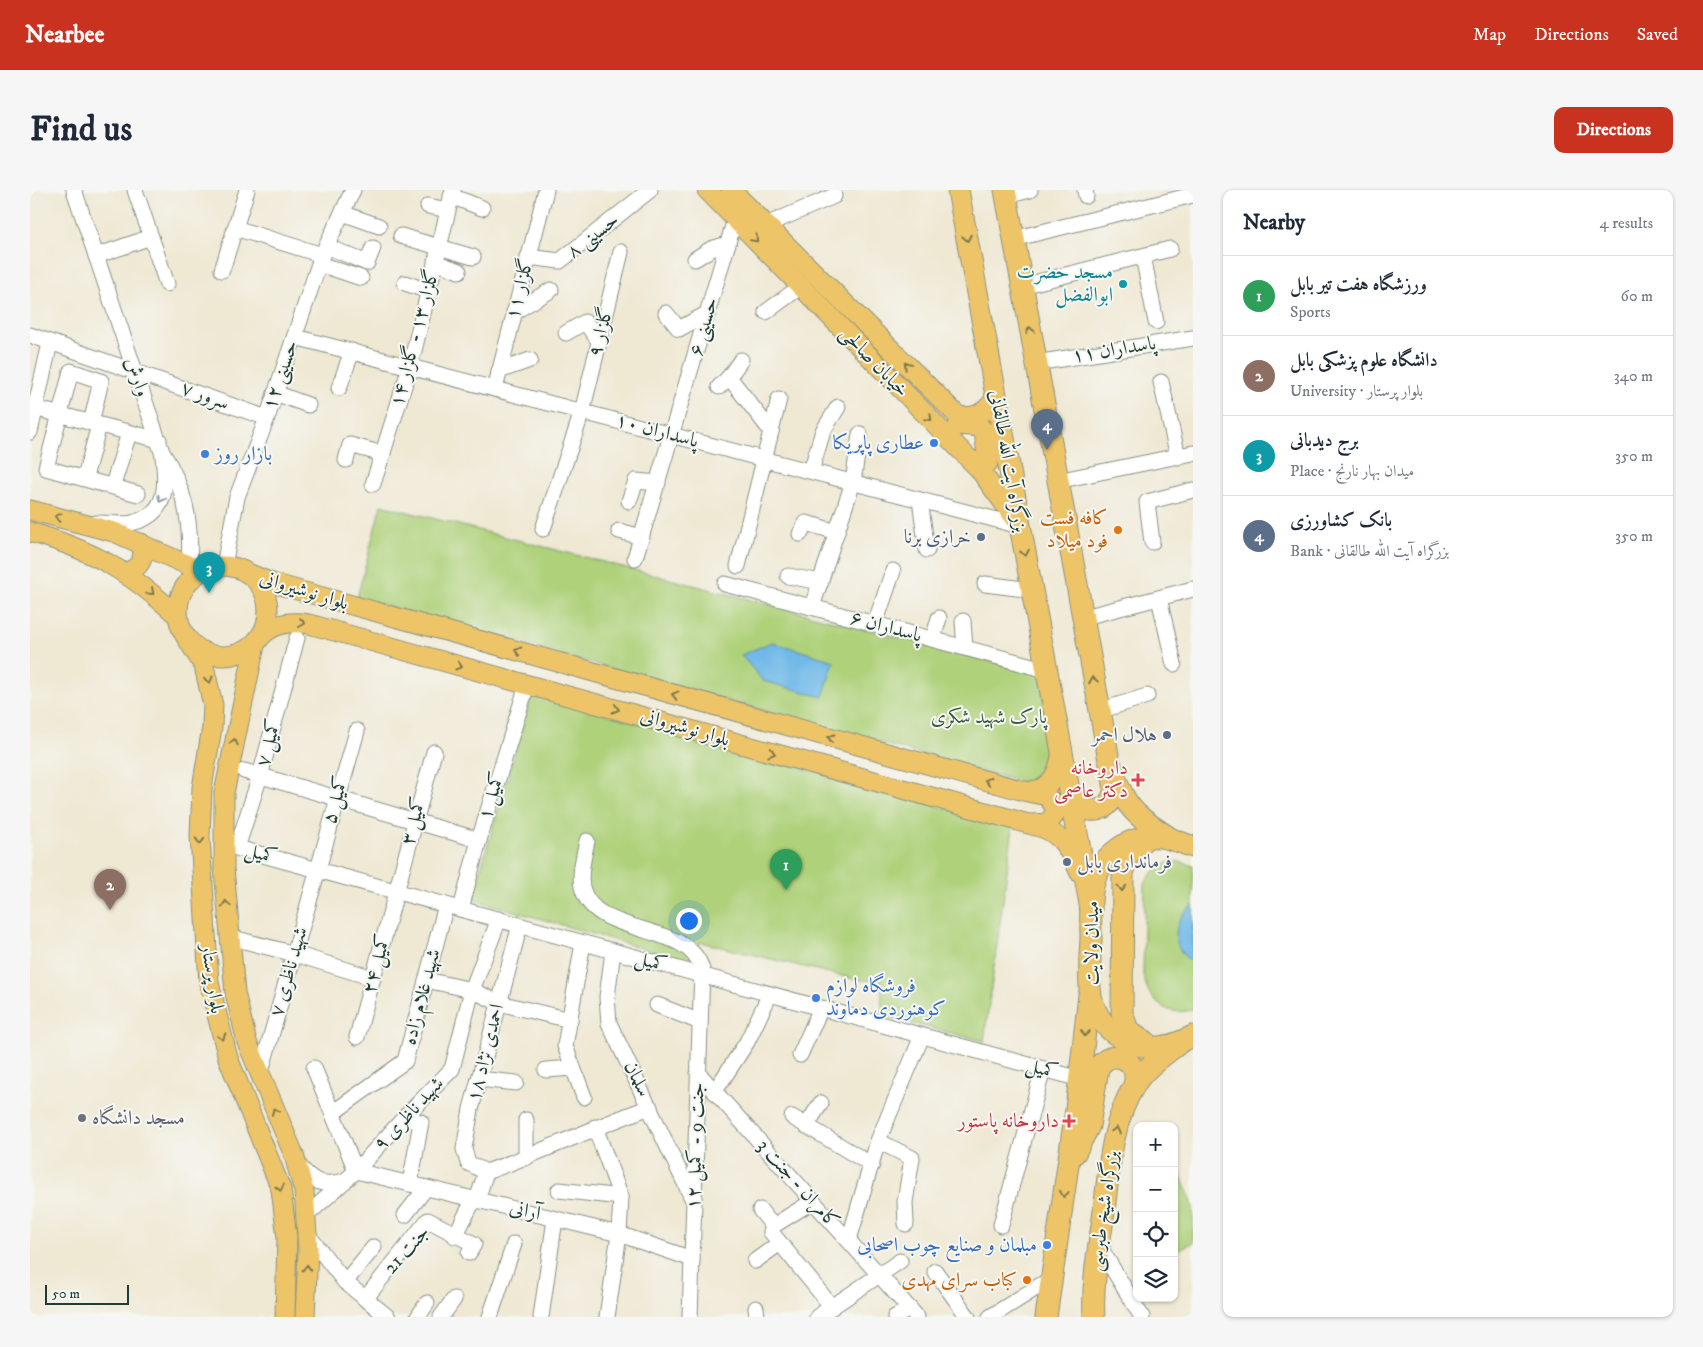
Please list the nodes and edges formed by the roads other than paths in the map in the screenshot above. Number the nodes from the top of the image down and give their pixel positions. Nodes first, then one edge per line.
1 (74, 190) edge
2 (135, 190) edge
3 (247, 190) edge
4 (353, 190) edge
5 (546, 190) edge
6 (650, 190) edge
7 (707, 190) edge
8 (958, 190) edge
9 (1030, 190) edge
10 (1005, 193) edge
11 (1193, 195) edge
12 (729, 196) edge
13 (834, 196) dead end
14 (451, 199) edge
15 (428, 206) dead end
16 (482, 208) dead end
17 (342, 213) junction
18 (735, 219) junction
19 (766, 225) junction
20 (379, 226) dead end
21 (235, 228) junction
22 (401, 236) dead end
23 (151, 237) junction
24 (1013, 239) junction
25 (728, 244) junction
26 (439, 247) junction
27 (373, 248) dead end
28 (1170, 249) dead end
29 (621, 252) dead end
30 (322, 255) junction
31 (96, 256) junction
32 (1143, 256) junction
33 (473, 257) dead end
34 (528, 257) junction
35 (695, 259) dead end
36 (435, 262) junction
37 (222, 270) dead end
38 (459, 271) dead end
39 (361, 278) dead end
40 (405, 283) dead end
41 (167, 284) dead end
42 (1022, 286) junction
43 (800, 287) junction
44 (551, 290) dead end
45 (428, 292) junction
46 (514, 312) junction
47 (766, 312) dead end
48 (708, 313) junction
49 (666, 314) dead end
50 (1156, 322) dead end
51 (566, 333) dead end
52 (30, 335) edge
53 (294, 337) junction
54 (1193, 338) edge
55 (599, 341) junction
56 (50, 343) junction
57 (352, 351) junction
58 (530, 360) dead end
59 (741, 360) dead end
60 (1036, 362) junction
61 (410, 367) junction
62 (135, 371) junction
63 (499, 371) junction
64 (1161, 382) dead end
65 (339, 388) dead end
66 (495, 389) junction
67 (275, 393) junction
68 (939, 397) junction
69 (996, 397) junction
70 (779, 399) dead end
71 (308, 405) dead end
72 (838, 407) dead end
73 (33, 408) edge
74 (582, 412) junction
75 (60, 414) junction
76 (267, 418) junction
77 (95, 424) junction
78 (30, 432) edge
79 (129, 432) junction
80 (771, 432) junction
81 (860, 434) dead end
82 (673, 435) junction
83 (160, 446) junction
84 (1193, 453) edge
85 (383, 454) junction
86 (1178, 456) junction
87 (968, 458) junction
88 (765, 459) junction
89 (346, 460) dead end
90 (811, 471) junction
91 (85, 477) junction
92 (1057, 481) junction
93 (853, 482) junction
94 (658, 483) junction
95 (374, 484) dead end
96 (113, 485) junction
97 (1193, 490) edge
98 (138, 494) dead end
99 (920, 500) junction
100 (629, 502) dead end
101 (30, 510) edge
102 (80, 523) junction
103 (1020, 526) junction
104 (544, 529) dead end
105 (619, 531) dead end
106 (30, 532) edge
107 (837, 532) junction
108 (800, 534) dead end
109 (642, 537) junction
110 (1152, 542) dead end
111 (141, 543) junction
112 (927, 550) dead end
113 (635, 558) dead end
114 (224, 566) junction
115 (738, 566) dead end
116 (195, 568) junction
117 (893, 571) dead end
118 (125, 572) junction
119 (246, 572) junction
120 (788, 576) dead end
121 (821, 582) junction
122 (725, 584) dead end
123 (985, 584) dead end
124 (1193, 589) edge
125 (1032, 590) junction
126 (1159, 598) junction
127 (812, 608) junction
128 (178, 616) junction
129 (939, 618) dead end
130 (1081, 618) junction
131 (963, 621) dead end
132 (875, 624) junction
133 (186, 637) junction
134 (258, 638) junction
135 (297, 638) dead end
136 (933, 639) junction
137 (965, 648) junction
138 (1174, 664) dead end
139 (1047, 670) junction
140 (527, 685) junction
141 (1147, 696) dead end
142 (1099, 711) junction
143 (356, 731) dead end
144 (1062, 750) junction
145 (434, 752) dead end
146 (1109, 760) junction
147 (244, 771) dead end
148 (260, 776) junction
149 (1069, 787) junction
150 (1024, 791) junction
151 (336, 799) junction
152 (414, 822) junction
153 (1027, 824) junction
154 (479, 840) junction
155 (587, 841) dead end
156 (1173, 841) edge
157 (230, 846) junction
158 (318, 870) junction
159 (1086, 885) junction
160 (396, 891) junction
161 (446, 905) junction
162 (461, 909) junction
163 (1091, 909) junction
164 (499, 920) junction
165 (520, 925) junction
166 (229, 937) junction
167 (583, 943) junction
168 (614, 951) junction
169 (295, 954) junction
170 (702, 975) junction
171 (373, 978) junction
172 (426, 980) junction
173 (1090, 984) junction
174 (472, 990) junction
175 (770, 994) junction
176 (499, 1003) junction
177 (657, 1005) dead end
178 (821, 1008) junction
179 (570, 1020) junction
180 (700, 1022) junction
181 (922, 1036) junction
182 (357, 1037) dead end
183 (1183, 1040) edge
184 (800, 1054) dead end
185 (314, 1068) dead end
186 (573, 1068) junction
187 (1043, 1069) junction
188 (546, 1070) dead end
189 (698, 1073) junction
190 (260, 1075) junction
191 (479, 1080) junction
192 (1080, 1080) junction
193 (516, 1083) dead end
194 (1134, 1085) junction
195 (715, 1091) junction
196 (584, 1097) dead end
197 (821, 1103) dead end
198 (650, 1107) junction
199 (334, 1112) junction
200 (792, 1117) dead end
201 (404, 1118) junction
202 (526, 1120) dead end
203 (806, 1126) junction
204 (595, 1127) junction
205 (878, 1141) junction
206 (526, 1158) junction
207 (297, 1164) junction
208 (872, 1165) junction
209 (1068, 1166) junction
210 (486, 1172) junction
211 (351, 1176) junction
212 (410, 1184) junction
213 (426, 1188) junction
214 (559, 1190) dead end
215 (621, 1197) junction
216 (477, 1200) junction
217 (694, 1201) junction
218 (813, 1201) junction
219 (760, 1210) dead end
220 (307, 1215) junction
221 (405, 1215) dead end
222 (555, 1219) junction
223 (906, 1224) dead end
224 (1001, 1225) dead end
225 (773, 1226) junction
226 (619, 1234) junction
227 (308, 1235) junction
228 (455, 1236) junction
229 (848, 1240) junction
230 (514, 1244) dead end
231 (780, 1244) junction
232 (1099, 1246) junction
233 (374, 1247) dead end
234 (469, 1253) dead end
235 (692, 1259) junction
236 (755, 1261) dead end
237 (900, 1262) dead end
238 (935, 1271) dead end
239 (879, 1275) junction
240 (1052, 1278) junction
241 (345, 1282) junction
242 (1094, 1283) junction
243 (365, 1299) junction
244 (454, 1299) dead end
245 (427, 1302) dead end
246 (832, 1307) junction
247 (913, 1313) edge
248 (284, 1317) edge
249 (305, 1317) edge
250 (388, 1317) edge
251 (418, 1317) edge
252 (441, 1317) edge
253 (490, 1317) edge
254 (542, 1317) edge
255 (607, 1317) edge
256 (690, 1317) edge
257 (817, 1317) edge
258 (895, 1317) edge
259 (968, 1317) edge
260 (990, 1317) edge
261 (1046, 1317) edge
262 (1080, 1317) edge
263 (1094, 1317) edge
264 (1142, 1317) edge

1 - 31 street, وارش
2 - 23 street
3 - 21 street
4 - 17 street, حسینی ۱۲
5 - 34 street, گلزار ١١
6 - 34 street, حسینی ۸
7 - 12 main road
8 -> 69 highway, بزرگراه آیت الله طالقانی
9 - 10 street
10 - 24 highway
11 - 24 street
12 - 18 main road, خیابان صالحی
12 - 19 main road, خیابان صالحی
13 - 19 street
14 - 15 street
14 - 16 street
14 - 26 street, گلزار ۱۳ - گلزار ۱۴
17 - 20 street
17 - 30 street, حسینی ۱۲
18 - 25 street, حسینی ۶
18 -> 43 main road, خیابان صالحی
68 -> 19 main road, خیابان صالحی
21 - 30 street
21 - 37 street
22 - 26 street
23 - 31 street
23 - 41 street
24 - 42 highway
25 - 35 street
25 - 48 street, حسینی ۶
26 - 33 street
26 - 36 street, گلزار ۱۳ - گلزار ۱۴
27 - 30 street
28 - 32 street
29 - 55 street, گلزار ٩
30 - 39 street
30 - 53 street, حسینی ۱۲
31 - 62 street, وارش
32 - 42 street
32 - 50 street
34 - 46 street, گلزار ١١
36 - 38 street
36 - 45 street, گلزار ۱۳ - گلزار ۱۴
40 - 45 street
60 -> 42 highway
43 - 47 street
43 -> 87 main road, خیابان صالحی
44 - 46 street
45 - 61 street, گلزار ۱۳ - گلزار ۱۴
46 - 63 street, گلزار ١١
48 - 49 street
48 - 82 street, حسینی ۶
51 - 55 street
52 - 56 street, سرور ۷
53 - 57 street, پاسداران ١٠
53 - 67 street, حسینی ۱۲
54 - 60 street, پاسداران ١١
55 - 74 street, گلزار ٩
56 - 62 street, سرور ۷
56 - 73 street
57 - 61 street, پاسداران ١٠
57 - 65 street
58 - 63 street
59 - 80 street
60 - 92 highway
61 - 66 street, پاسداران ١٠
61 - 85 street, گلزار ۱۳ - گلزار ۱۴
62 - 76 street, سرور ۷
62 - 83 street, وارش
63 - 66 street, گلزار ١١
64 - 86 street
66 - 74 street, پاسداران ١٠
67 - 71 street
67 - 76 street, حسینی ۱۲
68 - 69 main road, خیابان صالحی
68 - 87 main road
69 - 103 highway, بزرگراه آیت الله طالقانی
70 - 80 street
72 - 90 street
73 - 75 street
73 - 78 street
74 - 82 street, پاسداران ١٠
74 - 104 street, گلزار ٩
75 - 77 street
75 - 77 street
75 - 91 street
76 - 114 street, حسینی ۱۲
77 - 79 street
77 - 91 street
79 - 83 street
79 - 96 street
80 - 88 street
81 - 93 street
82 - 88 street, پاسداران ١٠
82 - 94 street, حسینی ۶
83 -> 102 street
83 - 116 street, وارش
84 - 86 street
85 - 89 street
85 - 95 street, گلزار ۱۳ - گلزار ۱۴
86 - 92 street
87 - 103 main road, خیابان صالحی
88 - 90 street, پاسداران ١٠
88 - 115 street
90 - 93 street, پاسداران ١٠
91 - 96 street
92 - 130 highway
93 - 99 street, پاسداران ١٠
93 - 107 street
94 - 100 street
94 - 109 street, حسینی ۶
96 - 98 street
97 - 110 street
99 - 103 street, پاسداران ١٠
99 - 112 street
102 -> 101 main road
102 - 111 main road
103 -> 125 highway, بزرگراه آیت الله طالقانی
105 - 109 street
106 - 118 main road
107 - 108 street
107 - 121 street
109 - 113 street, حسینی ۶
111 - 116 main road
111 - 118 main road
114 - 116 main road
114 - 119 main road
116 - 128 main road
117 - 132 street
118 -> 128 main road
119 - 134 main road
150 -> 119 main road, بلوار نوشیروانی
120 - 121 street
121 - 127 street
122 - 127 street, پاسداران ۶
123 - 125 street
124 - 126 street
125 - 139 highway, بزرگراه آیت الله طالقانی
126 - 130 street
126 - 138 street
127 - 132 street, پاسداران ۶
128 - 133 main road
129 - 136 street
142 -> 130 highway
131 - 137 street
132 - 136 street, پاسداران ۶
133 - 134 main road
133 -> 248 main road, بلوار پرستار
134 -> 140 main road, بلوار نوشیروانی
157 -> 134 main road, بلوار پرستار
135 - 148 street, کمیل ۷
136 - 137 street, پاسداران ۶
137 - 139 street, پاسداران ۶
139 - 144 highway, بزرگراه آیت الله طالقانی
140 -> 153 main road, بلوار نوشیروانی
140 - 154 street, کمیل ۱
141 - 142 street
142 - 146 highway
143 - 151 street, کمیل ۵
144 - 149 highway, بزرگراه آیت الله طالقانی
144 - 150 main road
145 - 152 street, کمیل ۳
146 - 149 highway
146 - 156 highway
147 - 148 street
148 - 151 street
148 - 157 street, کمیل ۷
149 - 159 highway, بزرگراه آیت الله طالقانی
150 - 153 main road, بلوار نوشیروانی
151 - 152 street
151 - 158 street, کمیل ۵
152 - 154 street
152 - 160 street, کمیل ۳
153 - 159 main road, بلوار نوشیروانی
154 - 162 street, کمیل ۱
155 - 170 street
156 - 163 highway, میدان ولایت
156 -> 183 highway
157 - 158 street, کمیل
166 -> 157 main road, بلوار پرستار
158 - 160 street, کمیل
158 - 169 street, شهید ناظری ۷
159 - 163 highway, بزرگراه آیت الله طالقانی
160 - 161 street, کمیل
160 - 171 street, کمیل ۲۴
161 - 162 street, کمیل
161 - 172 street, شهید غلام زاده
162 - 164 street, کمیل
163 - 173 highway, میدان ولایت
164 - 165 street, کمیل
164 - 174 street, شهید ناظری ۹
165 - 167 street, کمیل
165 - 176 street, احمدی نژاد ۱۸
166 - 169 street
166 - 190 main road, بلوار پرستار
167 - 168 street, کمیل
167 - 179 street
168 - 170 street, کمیل
168 - 198 street, سلمان
169 - 171 street
169 - 190 street, شهید ناظری ۷
170 - 175 street, کمیل
170 - 180 street, جنت 9 - کمیل ۱۲
171 - 182 street, کمیل ۲۴
172 - 174 street
172 - 199 street, شهید غلام زاده
173 - 183 highway, میدان ولایت
173 -> 192 highway, بزرگراه شیخ طبرسی
174 - 176 street
174 - 201 street, شهید ناظری ۹
175 - 178 street, کمیل
175 - 195 street
176 - 179 street
176 - 191 street, احمدی نژاد ۱۸
177 - 180 street
178 - 181 street, کمیل
178 - 184 street
179 - 186 street
180 - 189 street, جنت 9 - کمیل ۱۲
181 - 187 street, کمیل
181 - 205 street
183 - 194 highway, بزرگراه شیخ طبرسی
185 - 199 street
186 - 188 street
186 - 196 street
187 - 192 street, کمیل
187 - 224 street
189 - 195 street, کامران - جنت 3
189 - 217 street, جنت 9 - کمیل ۱۲
207 -> 190 main road, بلوار پرستار
191 - 193 street
191 - 210 street, احمدی نژاد ۱۸
192 - 209 highway, بزرگراه شیخ طبرسی
194 - 209 highway
232 -> 194 highway, بزرگراه شیخ طبرسی
195 - 218 street, کامران - جنت 3
197 - 203 street
198 - 204 street
198 - 217 street, سلمان
199 - 211 street
200 - 203 street
201 - 211 street, شهید ناظری ۹
201 - 212 street
202 - 206 street
203 - 208 street
204 - 206 street
204 - 215 street
205 - 208 street
205 - 223 street
206 - 210 street
207 - 211 street, آرانی
207 - 220 main road, بلوار پرستار
208 - 229 street
209 -> 240 highway, بزرگراه شیخ طبرسی
210 - 216 street
211 - 212 street, آرانی
211 - 220 street, شهید ناظری ۹
212 - 213 street, آرانی
213 - 216 street, آرانی
213 - 221 street
214 - 215 street
215 - 226 street
216 - 222 street, آرانی
216 - 228 street
217 - 235 street, جنت 9 - کمیل ۱۲
218 - 225 street
218 - 229 street, کامران - جنت 3
219 - 225 street
220 - 227 main road, بلوار پرستار
222 - 226 street, آرانی
222 - 254 street
225 - 231 street
226 - 235 street, آرانی
226 - 255 street
227 - 241 street
249 -> 227 main road, بلوار پرستار
228 - 234 street, جنت 21
228 - 243 street, جنت 21
229 - 239 street, کامران - جنت 3
230 - 253 street
231 - 236 street
231 - 246 street
232 - 242 highway, بزرگراه شیخ طبرسی
232 - 264 street
233 - 241 street
235 - 256 street, جنت 9 - کمیل ۱۲
237 - 239 street
238 - 259 street
239 - 246 street
239 - 247 street, کامران - جنت 3
240 - 260 street
240 - 261 highway, بزرگراه شیخ طبرسی
241 - 243 street
242 - 262 highway
242 - 263 highway, بزرگراه شیخ طبرسی
243 - 250 street
244 - 252 street
245 - 251 street
246 - 257 street
247 - 258 street

